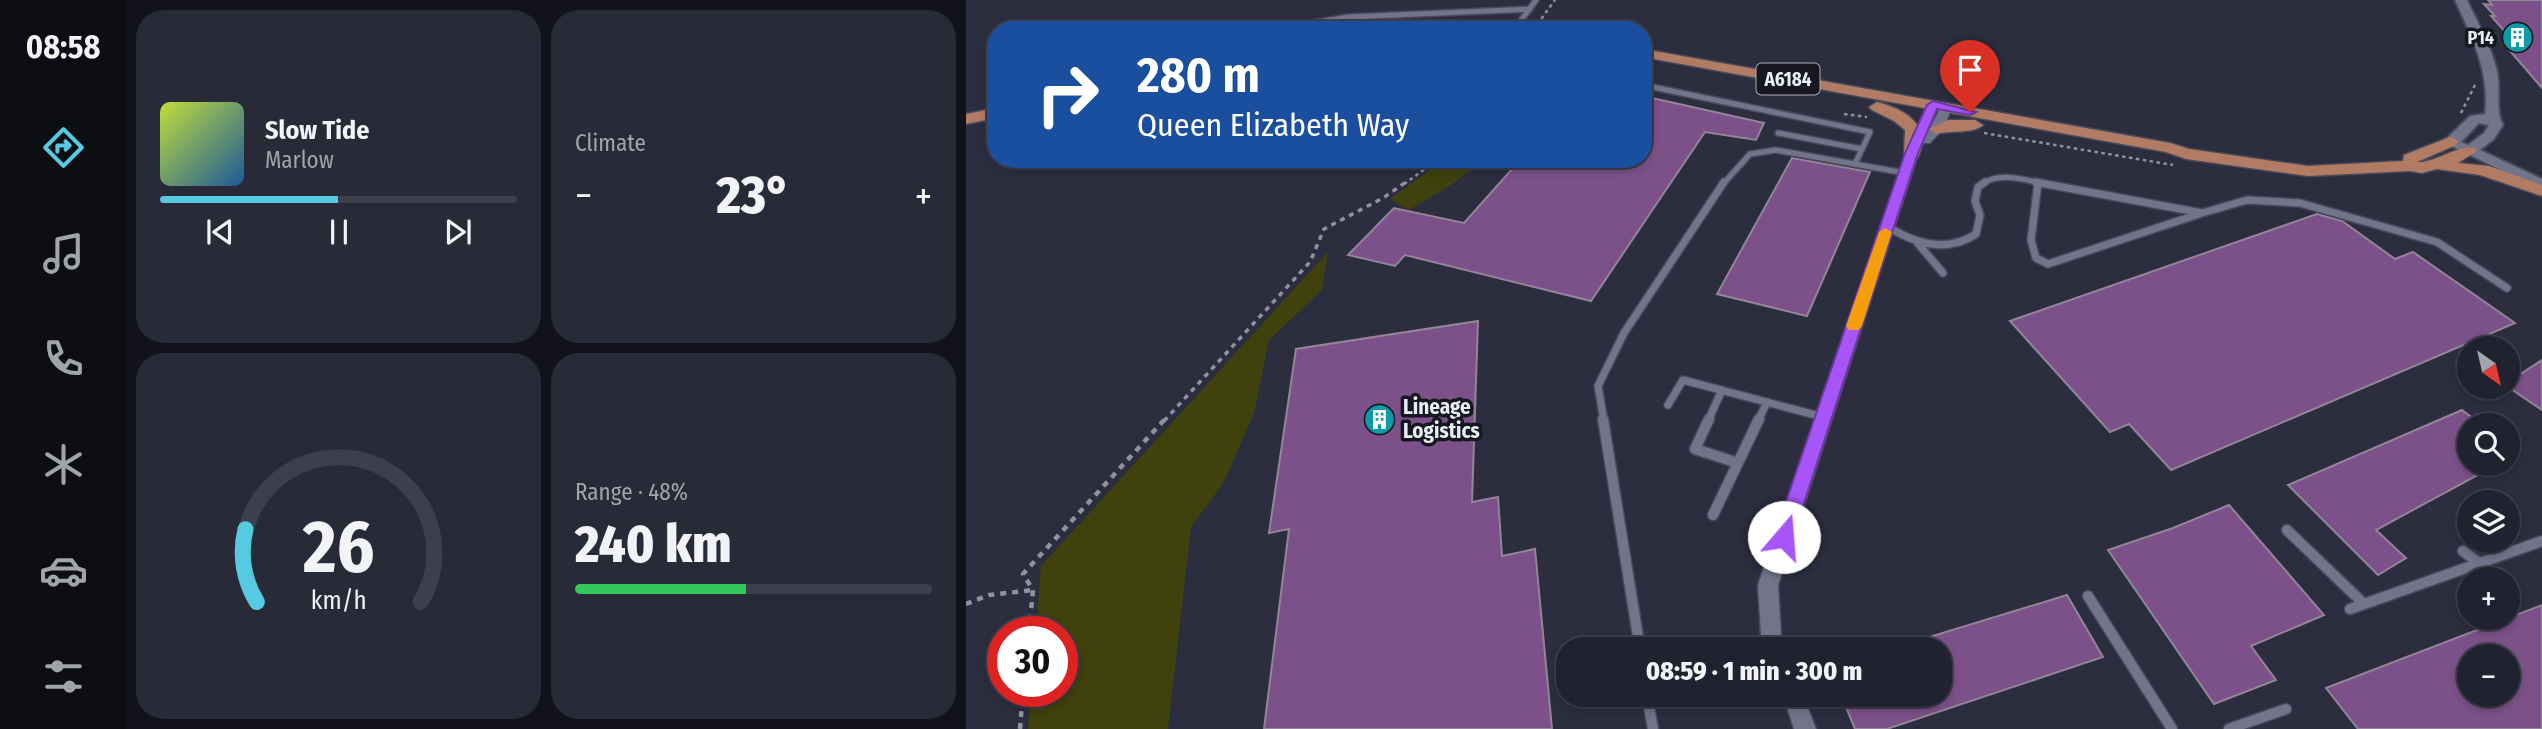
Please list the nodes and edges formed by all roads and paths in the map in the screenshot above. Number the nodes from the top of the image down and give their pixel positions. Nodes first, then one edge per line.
1 (1536, 0) edge
2 (1555, 0) edge
3 (2461, 0) edge
4 (1530, 9) junction
5 (1324, 21) edge
6 (1521, 21) edge
7 (1540, 21) edge
8 (1652, 55) edge
9 (1652, 65) edge
10 (2479, 74) dead end
11 (1652, 87) edge
12 (1877, 107) junction
13 (987, 115) edge
14 (1937, 115) junction
15 (2460, 118) dead end
16 (2492, 118) junction
17 (966, 119) edge
18 (1778, 133) dead end
19 (2464, 144) junction
20 (1862, 149) junction
21 (1912, 153) junction
22 (2186, 154) junction
23 (1855, 164) junction
24 (2409, 166) junction
25 (2433, 166) junction
26 (1426, 168) edge
27 (1905, 173) junction
28 (2542, 178) edge
29 (2038, 183) junction
30 (2542, 185) edge
31 (2542, 191) edge
32 (2202, 213) junction
33 (1888, 226) junction
34 (1915, 240) junction
35 (1943, 272) dead end
36 (2507, 288) dead end
37 (1722, 390) junction
38 (1767, 402) junction
39 (1668, 405) dead end
40 (1824, 417) junction
41 (1738, 463) junction
42 (1713, 515) dead end
43 (2287, 530) dead end
44 (2542, 541) edge
45 (2466, 553) edge
46 (2479, 563) junction
47 (1033, 590) junction
48 (2088, 596) dead end
49 (966, 604) edge
50 (2364, 604) junction
51 (2350, 609) dead end
52 (1031, 616) edge
53 (1638, 637) edge
54 (1772, 637) edge
55 (1022, 707) edge
56 (1649, 707) edge
57 (1797, 707) edge
58 (2286, 709) dead end
59 (1020, 729) edge
60 (1653, 729) edge
61 (1805, 729) edge
62 (2172, 729) edge
63 (2229, 729) edge

1 - 4 lane
2 - 7 path
3 - 16 street
4 - 5 lane
4 - 6 lane
8 - 14 main road, A6184
9 - 12 main road, A6184
10 - 15 path
11 - 20 lane
12 - 14 main road, A6184
12 - 21 main road
13 - 17 main road
14 - 21 street
14 - 22 main road, A6184
14 - 22 main road, A6184
16 - 19 street
16 - 19 street
18 - 20 lane
19 - 24 main road, A6184
19 - 25 main road, A6184
19 - 28 street
19 - 30 street
20 - 23 lane
21 - 27 street
22 - 24 main road, A6184
23 - 27 lane
23 - 53 lane
24 - 25 main road, A6184
25 - 31 main road
26 - 47 path
27 - 33 street
29 - 32 lane
29 - 32 lane
29 - 34 lane
32 - 36 lane
33 - 34 lane
33 - 40 street
34 - 35 lane
37 - 38 lane
37 - 39 lane
37 - 41 lane
38 - 40 lane
38 - 41 lane
40 - 54 street
41 - 42 lane
43 - 50 lane
44 - 46 lane
45 - 46 lane
46 - 50 lane
47 - 49 path
47 - 52 path
48 - 62 lane
50 - 51 lane
55 - 59 path
56 - 60 lane
57 - 61 street
58 - 63 lane

